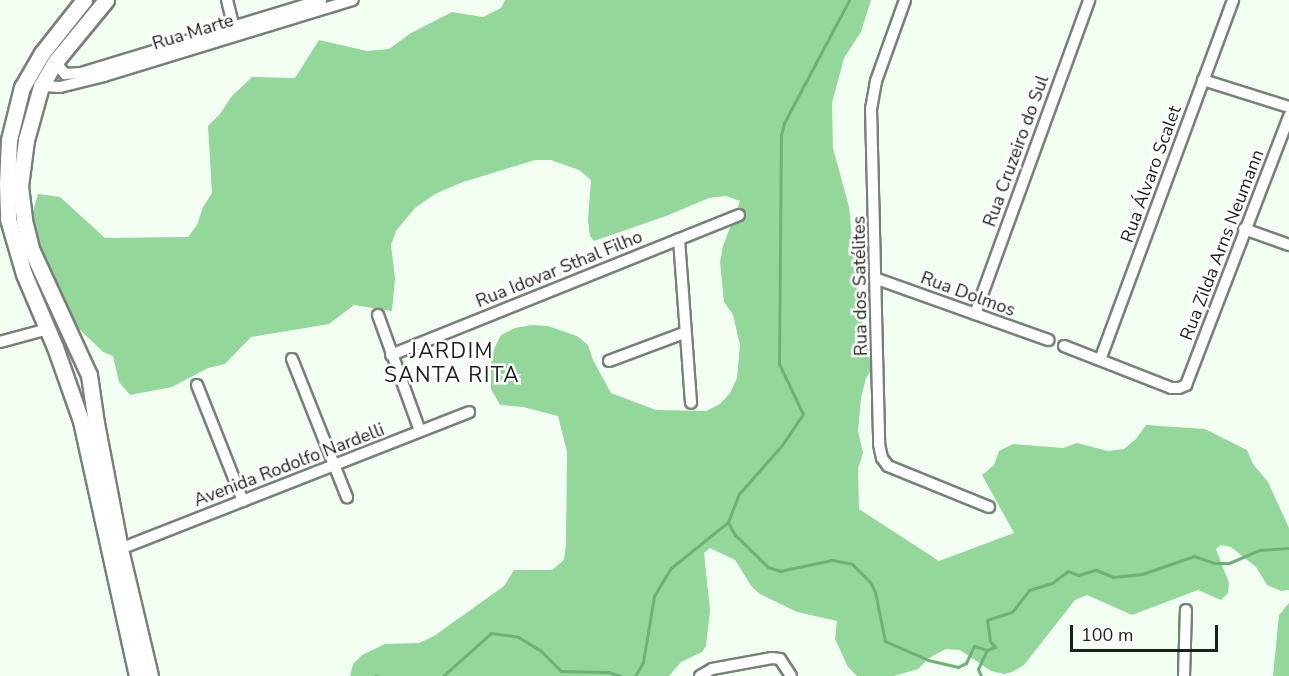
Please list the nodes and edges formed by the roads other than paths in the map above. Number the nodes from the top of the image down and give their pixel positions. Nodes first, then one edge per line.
1 (74, 0) edge
2 (84, 0) edge
3 (91, 0) edge
4 (106, 0) edge
5 (227, 0) edge
6 (321, 0) edge
7 (353, 0) edge
8 (905, 0) edge
9 (1089, 0) edge
10 (1233, 0) edge
11 (68, 18) junction
12 (235, 31) junction
13 (59, 57) junction
14 (1203, 80) junction
15 (41, 86) junction
16 (1289, 107) edge
17 (1289, 116) edge
18 (10, 131) junction
19 (26, 140) junction
20 (739, 215) dead end
21 (1245, 229) junction
22 (679, 238) junction
23 (1289, 245) edge
24 (877, 279) junction
25 (975, 314) junction
26 (378, 315) dead end
27 (48, 329) junction
28 (684, 333) junction
29 (1048, 340) dead end
30 (0, 342) edge
31 (1064, 346) dead end
32 (55, 347) junction
33 (79, 348) junction
34 (391, 355) junction
35 (292, 359) dead end
36 (1100, 360) junction
37 (609, 361) dead end
38 (197, 385) dead end
39 (91, 389) junction
40 (691, 404) dead end
41 (469, 412) dead end
42 (420, 431) junction
43 (335, 466) junction
44 (347, 497) dead end
45 (243, 501) junction
46 (989, 507) dead end
47 (120, 549) junction
48 (1185, 610) dead end
49 (137, 676) edge
50 (150, 676) edge
51 (700, 676) edge
52 (791, 676) edge
53 (1184, 676) edge

1 - 11 street
2 - 11 main road
3 - 13 main road
4 - 13 main road
5 - 12 street
6 - 12 street, Rua Marte
7 - 12 street, Rua Marte
8 - 24 street, Rua dos Satélites
9 - 25 street, Rua Cruzeiro do Sul
10 - 14 street, Rua Álvaro Scalet
11 - 18 main road
12 - 13 street, Rua Marte
12 - 15 street, Rua Marte
13 - 15 main road
14 - 16 street
14 - 36 street, Rua Álvaro Scalet
15 - 19 main road
17 - 21 street, Rua Zilda Arns Neumann
18 - 19 main road
18 - 27 main road
19 - 33 main road
20 - 22 street, Rua Idovar Sthal Filho
21 - 23 street
21 - 36 street, Rua Zilda Arns Neumann
22 - 28 street
22 - 34 street, Rua Idovar Sthal Filho
24 - 25 street, Rua Dolmos
24 - 46 street, Rua dos Satélites
25 - 29 street, Rua Dolmos
26 - 34 street
27 - 30 street
27 - 32 main road
27 - 33 main road
28 - 37 street
28 - 40 street
31 - 36 street
32 - 39 main road
32 - 49 main road
33 - 39 main road
34 - 42 street
35 - 43 street
38 - 45 street
39 - 47 main road
41 - 42 street, Avenida Rodolfo Nardelli
42 - 43 street, Avenida Rodolfo Nardelli
43 - 44 street
43 - 45 street, Avenida Rodolfo Nardelli
45 - 47 street, Avenida Rodolfo Nardelli
47 - 50 main road
48 - 53 street
51 - 52 street

